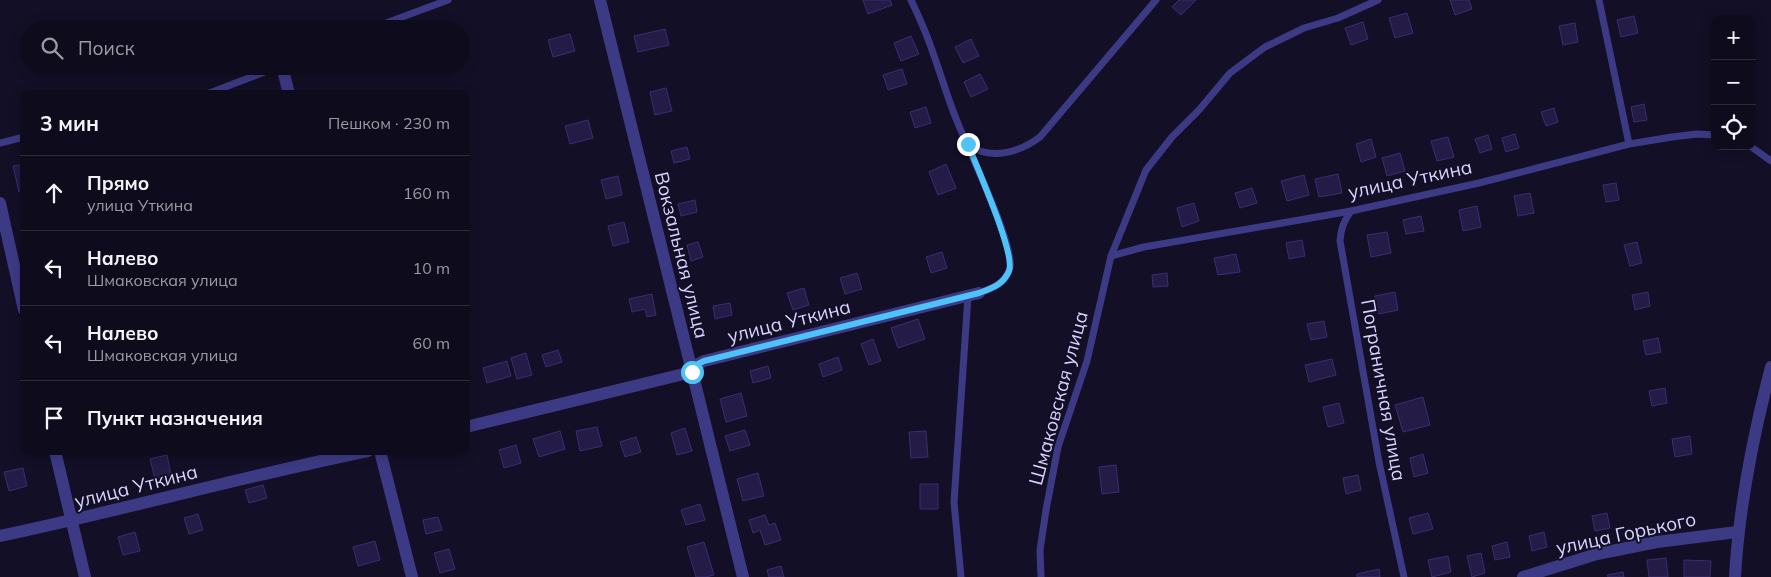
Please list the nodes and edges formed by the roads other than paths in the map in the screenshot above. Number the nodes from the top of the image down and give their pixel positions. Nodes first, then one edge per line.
1 (448, 0) edge
2 (600, 0) edge
3 (911, 0) edge
4 (1156, 0) edge
5 (1378, 0) edge
6 (1599, 0) edge
7 (394, 20) edge
8 (258, 75) edge
9 (284, 75) edge
10 (218, 90) edge
11 (288, 90) edge
12 (1711, 135) edge
13 (20, 138) edge
14 (0, 143) edge
15 (968, 144) junction
16 (1629, 144) junction
17 (1756, 150) edge
18 (1771, 161) edge
19 (0, 203) edge
20 (1352, 211) junction
21 (1111, 256) junction
22 (20, 292) edge
23 (973, 295) junction
24 (1771, 366) edge
25 (692, 372) junction
26 (470, 427) edge
27 (56, 455) edge
28 (349, 455) edge
29 (381, 455) edge
30 (71, 521) junction
31 (1738, 532) junction
32 (0, 536) edge
33 (85, 577) edge
34 (412, 577) edge
35 (743, 577) edge
36 (961, 577) edge
37 (1041, 577) edge
38 (1404, 577) edge
39 (1523, 577) edge
40 (1735, 577) edge

1 - 7 lane
2 - 25 street, Вокзальная улица
3 - 15 lane
4 - 15 lane
5 - 21 lane, Шмаковская улица
6 - 16 lane
8 - 10 lane
9 - 11 street
12 - 16 lane, улица Уткина
13 - 14 lane
15 - 23 lane
16 - 20 lane, улица Уткина
17 - 18 lane
19 - 22 street
20 - 21 lane, улица Уткина
20 - 38 lane, Пограничная улица
21 - 37 lane, Шмаковская улица
23 - 25 street, улица Уткина
23 - 36 lane
24 - 31 street
25 - 26 street, улица Уткина
25 - 35 street, Вокзальная улица
27 - 30 street
28 - 30 street, улица Уткина
29 - 34 street
30 - 32 street, улица Уткина
30 - 33 street
31 - 39 street, улица Горького
31 - 40 street

